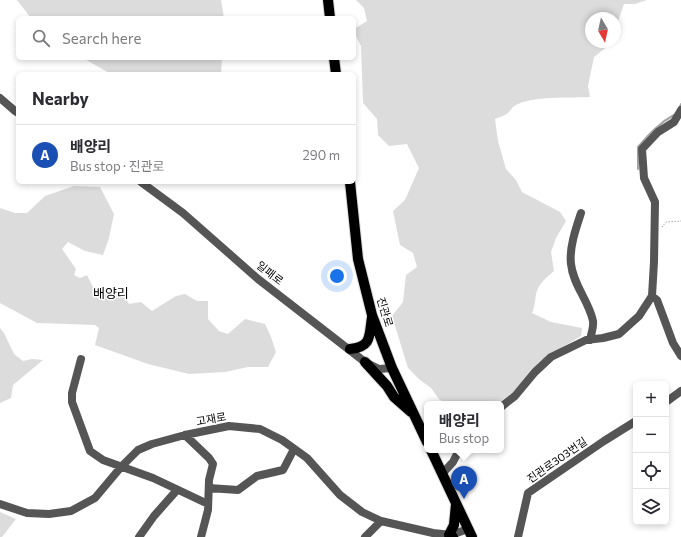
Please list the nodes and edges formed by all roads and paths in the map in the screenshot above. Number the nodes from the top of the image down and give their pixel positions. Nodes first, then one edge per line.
1 (328, 0) edge
2 (330, 16) edge
3 (334, 60) edge
4 (336, 72) edge
5 (0, 98) edge
6 (681, 110) edge
7 (16, 112) edge
8 (144, 184) edge
9 (350, 184) edge
10 (581, 213) dead end
11 (681, 221) edge
12 (654, 236) junction
13 (652, 296) junction
14 (372, 314) junction
15 (590, 340) junction
16 (350, 349) junction
17 (681, 356) edge
18 (81, 359) dead end
19 (365, 362) junction
20 (392, 368) junction
21 (681, 391) edge
22 (669, 400) edge
23 (504, 405) edge
24 (414, 415) junction
25 (633, 423) edge
26 (185, 435) junction
27 (424, 436) edge
28 (294, 449) junction
29 (432, 453) edge
30 (458, 453) edge
31 (121, 467) junction
32 (442, 474) junction
33 (209, 488) junction
34 (177, 490) junction
35 (0, 504) edge
36 (208, 504) junction
37 (456, 504) junction
38 (381, 521) junction
39 (470, 533) edge
40 (451, 536) edge
41 (139, 537) edge
42 (201, 537) edge
43 (364, 537) edge
44 (518, 537) edge

1 - 2 main road
3 - 4 main road
5 - 7 street
6 - 12 street
8 - 16 street, 일패로
9 - 14 main road, 진관로
10 - 15 street
11 - 12 path
12 - 13 street
13 - 15 street
13 - 17 street
14 - 16 main road
14 - 20 main road, 진관로
15 - 23 street
16 - 19 street, 일패로
18 - 31 street
19 - 20 street, 일패로
19 - 24 main road
20 - 24 main road, 진관로
21 - 22 street
24 - 27 main road, 진관로
25 - 44 street, 진관로303번길
26 - 28 street, 고재로
26 - 31 street, 고재로
26 - 33 street
28 - 33 street
28 - 38 street, 고재로
29 - 32 main road
30 - 32 street
31 - 34 street
31 - 35 street, 고재로
32 - 37 main road
33 - 36 street
34 - 36 street
34 - 41 street
36 - 42 street
37 - 39 main road
37 - 40 main road
38 - 40 street, 고재로
38 - 43 street
39 - 40 street, 고재로

